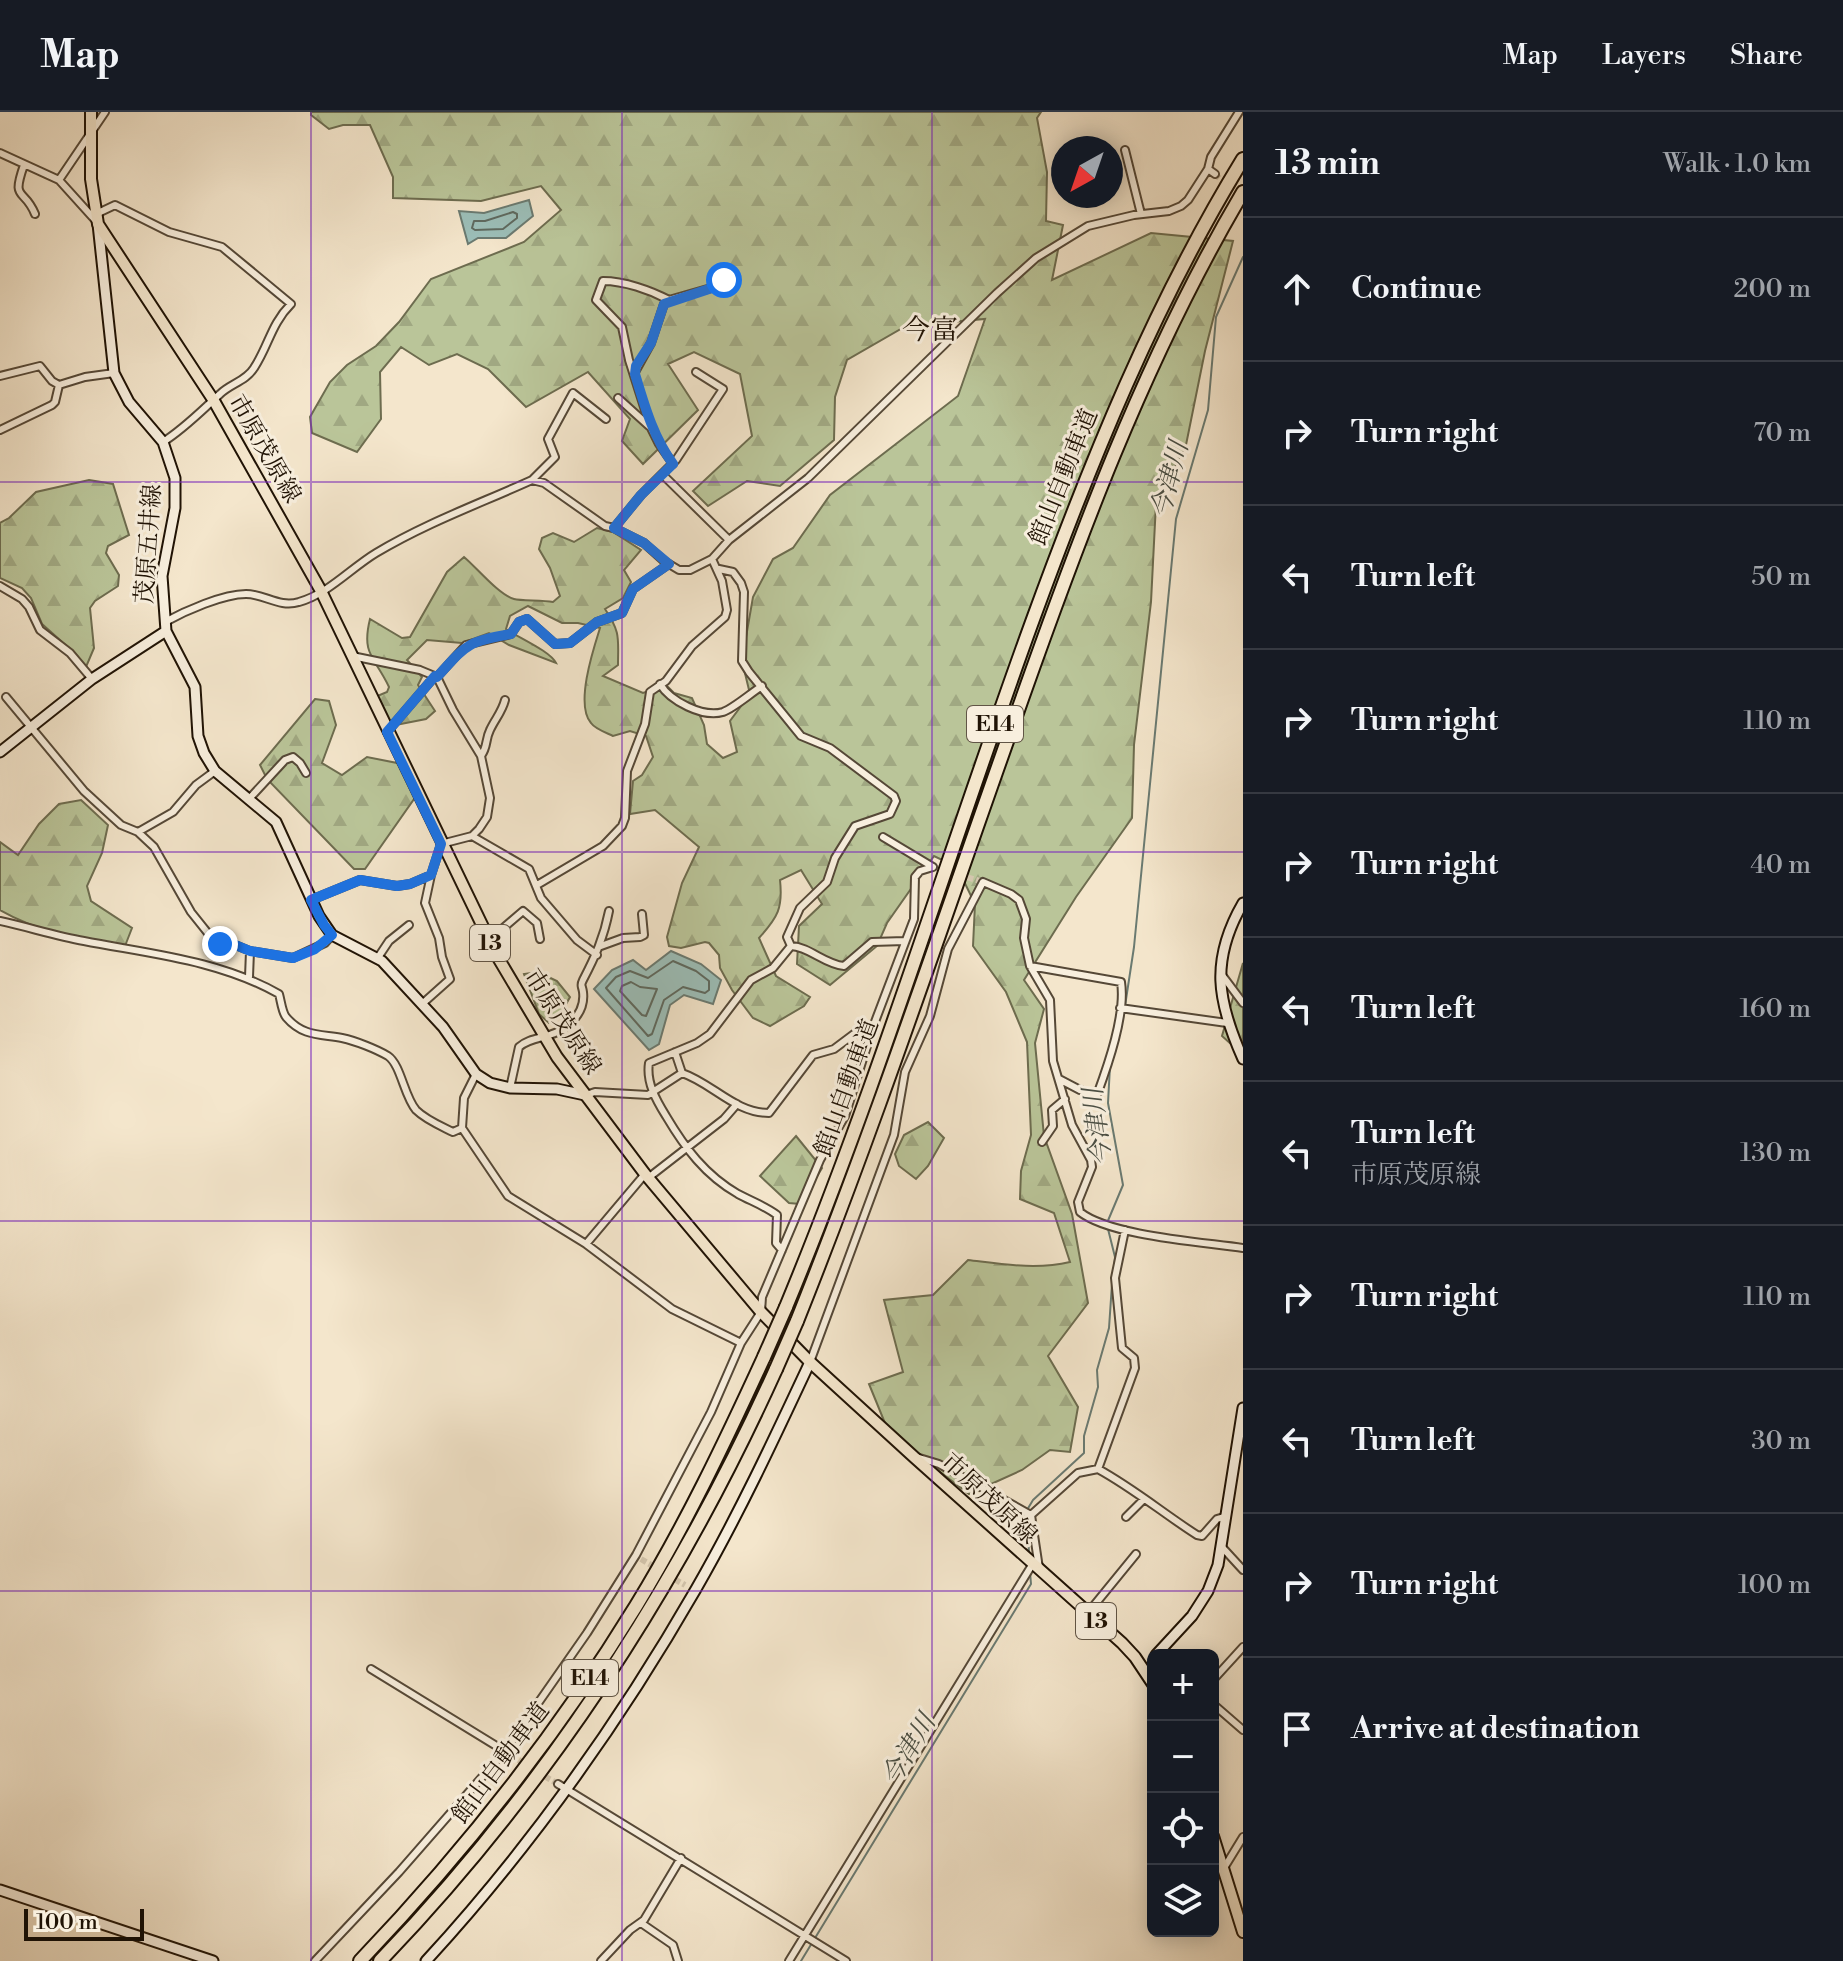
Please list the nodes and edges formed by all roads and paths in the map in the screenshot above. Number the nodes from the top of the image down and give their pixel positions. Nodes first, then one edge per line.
1 (91, 112) edge
2 (105, 112) edge
3 (1239, 112) edge
4 (91, 133) junction
5 (1125, 150) dead end
6 (0, 153) edge
7 (1243, 159) edge
8 (24, 165) junction
9 (59, 180) junction
10 (1243, 192) edge
11 (35, 214) dead end
12 (1141, 214) junction
13 (96, 219) junction
14 (724, 280) dead end
15 (669, 300) junction
16 (696, 372) dead end
17 (114, 373) junction
18 (635, 374) junction
19 (0, 376) edge
20 (59, 385) junction
21 (618, 398) dead end
22 (214, 401) junction
23 (606, 419) dead end
24 (652, 428) junction
25 (0, 430) edge
26 (163, 442) junction
27 (673, 464) junction
28 (663, 475) junction
29 (532, 480) junction
30 (614, 528) junction
31 (729, 540) junction
32 (712, 559) junction
33 (669, 564) junction
34 (719, 569) junction
35 (0, 586) edge
36 (321, 591) junction
37 (165, 626) junction
38 (351, 656) junction
39 (436, 676) junction
40 (92, 679) junction
41 (660, 684) junction
42 (762, 686) junction
43 (6, 697) dead end
44 (505, 700) dead end
45 (32, 726) junction
46 (387, 732) junction
47 (0, 752) edge
48 (481, 756) junction
49 (215, 771) junction
50 (306, 773) dead end
51 (248, 800) junction
52 (138, 832) junction
53 (472, 836) junction
54 (883, 837) dead end
55 (441, 844) junction
56 (431, 875) junction
57 (537, 885) junction
58 (311, 900) junction
59 (1243, 903) edge
60 (609, 911) dead end
61 (642, 914) dead end
62 (1, 922) edge
63 (409, 925) dead end
64 (332, 935) junction
65 (540, 939) dead end
66 (905, 941) junction
67 (601, 946) junction
68 (791, 946) junction
69 (250, 951) junction
70 (597, 955) junction
71 (497, 956) junction
72 (377, 959) junction
73 (1030, 966) junction
74 (1220, 972) junction
75 (249, 977) junction
76 (1243, 1003) edge
77 (422, 1004) junction
78 (1120, 1008) junction
79 (1227, 1023) junction
80 (873, 1027) junction
81 (546, 1039) junction
82 (1240, 1042) edge
83 (675, 1052) junction
84 (1243, 1059) edge
85 (682, 1073) junction
86 (476, 1074) junction
87 (1059, 1079) junction
88 (510, 1088) junction
89 (653, 1091) junction
90 (585, 1095) junction
91 (1065, 1099) junction
92 (737, 1104) junction
93 (462, 1128) junction
94 (1042, 1142) dead end
95 (686, 1148) junction
96 (646, 1176) junction
97 (1125, 1230) junction
98 (586, 1244) junction
99 (1243, 1248) edge
100 (782, 1250) junction
101 (761, 1312) junction
102 (741, 1343) junction
103 (810, 1362) junction
104 (1243, 1408) edge
105 (914, 1457) junction
106 (1098, 1469) junction
107 (1144, 1499) junction
108 (1031, 1515) junction
109 (1227, 1516) junction
110 (1126, 1517) dead end
111 (1221, 1546) junction
112 (1136, 1554) dead end
113 (1032, 1565) junction
114 (1243, 1570) edge
115 (685, 1585) tunnel mouth
116 (695, 1590) junction
117 (1087, 1614) junction
118 (1162, 1649) edge
119 (1242, 1653) edge
120 (1147, 1666) edge
121 (371, 1669) dead end
122 (1144, 1670) junction
123 (1219, 1674) edge
124 (1147, 1675) edge
125 (1219, 1709) edge
126 (1243, 1730) edge
127 (508, 1754) junction
128 (562, 1787) junction
129 (1243, 1837) edge
130 (1219, 1853) edge
131 (681, 1858) junction
132 (1224, 1868) junction
133 (0, 1890) edge
134 (641, 1923) junction
135 (1243, 1932) edge
136 (805, 1936) junction
137 (213, 1961) edge
138 (315, 1961) edge
139 (360, 1961) edge
140 (380, 1961) edge
141 (426, 1961) edge
142 (601, 1961) edge
143 (678, 1961) edge
144 (789, 1961) edge
145 (846, 1961) edge

1 - 4 main road
2 - 4 street
3 - 12 street
4 - 9 street
4 - 13 main road
5 - 12 street
6 - 8 street
7 - 139 highway, 館山自動車道 / E14, bridge
8 - 9 street
8 - 11 street
9 - 13 street
10 - 140 highway, 館山自動車道 / E14, bridge
12 - 31 street
13 - 17 street, 茂原五井線
13 - 22 main road, 市原茂原線 / 13
13 - 22 street
14 - 15 street
15 - 18 street
15 - 18 street
16 - 27 street
17 - 20 street
17 - 26 street, 茂原五井線
18 - 24 street
19 - 20 street
20 - 25 street
21 - 24 street
22 - 26 street
22 - 36 main road, 市原茂原線 / 13
23 - 29 street
24 - 27 street
26 - 37 street, 茂原五井線
27 - 28 street
28 - 30 street
28 - 31 street
29 - 30 street
29 - 36 street
30 - 33 street
31 - 32 street
32 - 33 street
32 - 34 street
33 - 39 street
34 - 41 street
34 - 42 street
35 - 40 street
36 - 37 street
36 - 38 main road, 市原茂原線 / 13
37 - 40 street, 茂原五井線
37 - 49 street
38 - 39 street
38 - 46 main road, 市原茂原線 / 13
39 - 46 street
39 - 48 street
40 - 45 street, 茂原五井線
41 - 42 street
41 - 57 street
42 - 68 street
43 - 45 street
44 - 48 street
45 - 47 street, 茂原五井線
45 - 52 street
46 - 55 main road, 市原茂原線 / 13
48 - 53 street
49 - 51 street
49 - 52 street
50 - 51 street
51 - 58 street
52 - 69 street
53 - 55 street
53 - 57 street
54 - 66 street
55 - 56 street
55 - 71 main road, 市原茂原線 / 13
56 - 58 street
56 - 77 street
57 - 70 street
58 - 64 street
59 - 74 street
60 - 67 street
61 - 67 street
62 - 75 street
63 - 72 street
64 - 69 street
64 - 72 street
65 - 71 street
66 - 68 street
66 - 80 street
67 - 70 street
68 - 83 street
69 - 75 street
70 - 81 street
71 - 81 main road, 市原茂原線 / 13
72 - 77 street
73 - 78 street
73 - 87 street
73 - 103 street
74 - 76 street
74 - 79 street
75 - 93 street
77 - 86 street
78 - 79 street
78 - 87 street
79 - 82 street
80 - 92 street
80 - 100 street
81 - 88 street
81 - 90 main road, 市原茂原線 / 13
82 - 84 street
83 - 85 street
83 - 89 street
85 - 89 street
85 - 92 street
86 - 88 street
86 - 93 street
87 - 91 street
88 - 90 street
89 - 90 street
89 - 95 street
90 - 96 main road, 市原茂原線 / 13
91 - 94 street
91 - 97 street
92 - 95 street
93 - 98 street
95 - 96 street
95 - 100 street
96 - 98 street
96 - 101 main road, 市原茂原線 / 13
97 - 99 street
97 - 106 street
98 - 102 street
100 - 101 street
101 - 102 street
101 - 103 main road, 市原茂原線 / 13
102 - 127 street
103 - 105 main road, 市原茂原線 / 13
103 - 116 street
104 - 109 street
105 - 108 street
105 - 113 main road, 市原茂原線 / 13
106 - 107 street
106 - 108 street
107 - 109 street
107 - 110 street
108 - 113 street
109 - 111 street
111 - 114 street
111 - 118 street
112 - 117 street
113 - 117 main road, 市原茂原線 / 13
113 - 136 street
115 - 116 street
116 - 128 street
117 - 122 main road, 市原茂原線 / 13
119 - 123 street
120 - 122 street
121 - 127 street
122 - 124 main road, 市原茂原線 / 13
125 - 126 street
127 - 138 street
128 - 131 street
128 - 141 street
129 - 132 street
130 - 132 main road
131 - 134 street
131 - 136 street
132 - 135 main road
133 - 137 street
134 - 142 street
134 - 143 street
136 - 144 street
136 - 145 street

